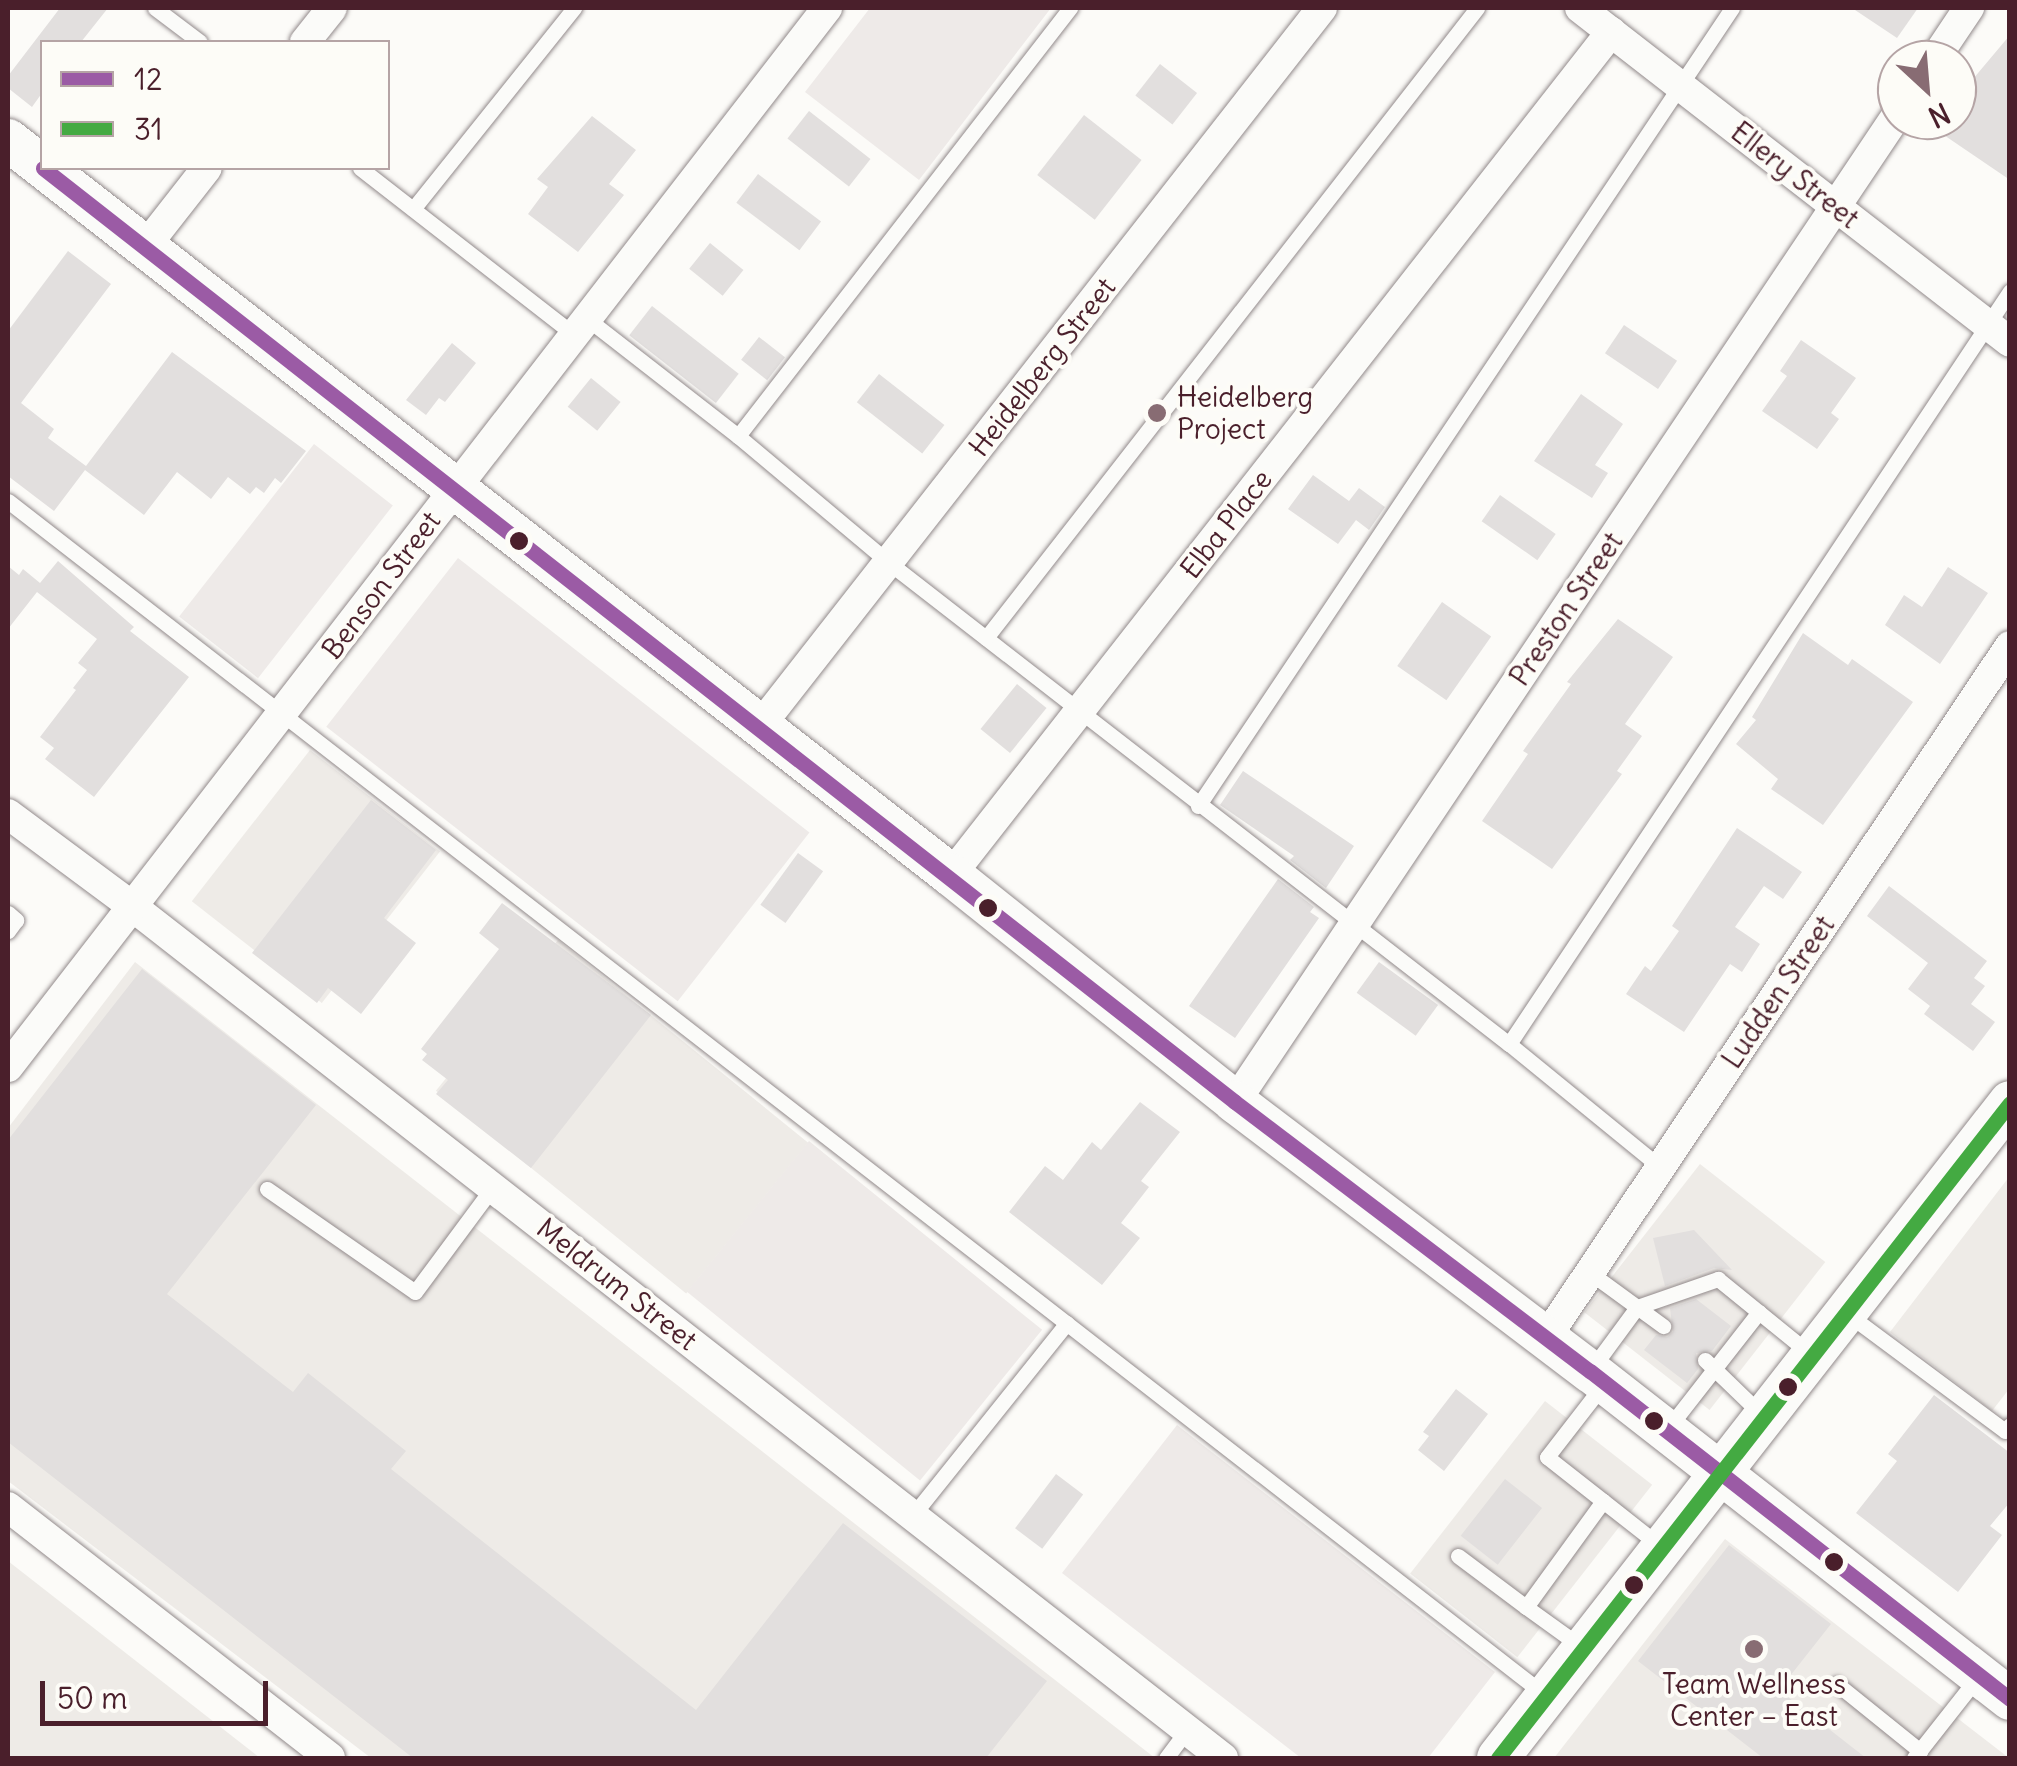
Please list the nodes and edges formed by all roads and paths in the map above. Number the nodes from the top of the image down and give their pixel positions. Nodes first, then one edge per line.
1 (155, 8) edge
2 (332, 8) edge
3 (574, 8) edge
4 (827, 8) edge
5 (1070, 8) edge
6 (1322, 8) edge
7 (1476, 8) edge
8 (1580, 8) edge
9 (1732, 8) edge
10 (1969, 8) edge
11 (1611, 32) junction
12 (197, 40) edge
13 (307, 40) edge
14 (1947, 40) edge
15 (1680, 85) junction
16 (8, 140) edge
17 (1880, 140) edge
18 (40, 165) edge
19 (46, 170) edge
20 (205, 170) edge
21 (363, 170) edge
22 (1836, 206) junction
23 (414, 209) junction
24 (145, 248) junction
25 (2010, 291) edge
26 (578, 325) junction
27 (1998, 333) edge
28 (738, 436) junction
29 (455, 488) junction
30 (8, 501) edge
31 (888, 562) junction
32 (986, 638) junction
33 (2010, 646) edge
34 (1080, 712) junction
35 (282, 714) junction
36 (760, 726) junction
37 (1198, 806) junction
38 (8, 814) edge
39 (951, 875) junction
40 (132, 907) junction
41 (8, 913) edge
42 (1356, 922) junction
43 (8, 931) edge
44 (1509, 1044) junction
45 (8, 1067) edge
46 (1235, 1102) junction
47 (2010, 1102) edge
48 (1660, 1167) junction
49 (493, 1188) junction
50 (267, 1189) dead end
51 (1589, 1272) junction
52 (1638, 1306) junction
53 (1759, 1312) junction
54 (1846, 1312) junction
55 (1067, 1323) junction
56 (1662, 1326) dead end
57 (1546, 1338) junction
58 (1812, 1355) junction
59 (1709, 1365) junction
60 (1597, 1377) junction
61 (1765, 1418) junction
62 (2010, 1425) edge
63 (1666, 1430) junction
64 (1721, 1473) junction
65 (1603, 1501) junction
66 (8, 1508) edge
67 (914, 1514) junction
68 (1662, 1548) junction
69 (1458, 1556) dead end
70 (1526, 1607) junction
71 (1584, 1649) junction
72 (1837, 1684) dead end
73 (1994, 1687) edge
74 (1547, 1696) junction
75 (1187, 1730) junction
76 (1917, 1755) edge
77 (330, 1758) edge
78 (1166, 1758) edge
79 (1223, 1758) edge
80 (1498, 1758) edge

1 - 12 lane
2 - 13 street
3 - 23 lane
4 - 26 street, Benson Street
5 - 28 lane
6 - 31 street, Heidelberg Street
7 - 32 lane
8 - 11 street, Ellery Street
9 - 15 lane
10 - 14 street
11 - 15 street, Ellery Street
11 - 34 street, Elba Place
15 - 22 street, Ellery Street
15 - 37 lane
16 - 18 main road
17 - 22 street, Preston Street
19 - 24 main road
20 - 24 street
21 - 23 lane
22 - 27 street, Ellery Street
22 - 42 street, Preston Street
23 - 26 lane
24 - 29 main road
25 - 27 lane
26 - 28 lane
26 - 29 street, Benson Street
27 - 44 lane
28 - 31 lane
29 - 35 street, Benson Street
29 - 36 main road
30 - 35 lane
31 - 32 lane
31 - 36 street, Heidelberg Street
32 - 34 lane
33 - 48 street, Ludden Street
34 - 37 lane
34 - 39 street, Elba Place
35 - 40 street, Benson Street
35 - 55 lane
36 - 39 main road
37 - 42 lane
38 - 40 street, Meldrum Street
39 - 46 main road
40 - 45 street, Benson Street
40 - 49 street, Meldrum Street
41 - 43 lane
42 - 44 lane
42 - 46 street, Preston Street
44 - 48 lane
46 - 57 main road
47 - 54 main road
48 - 51 street, Ludden Street
49 - 50 lane
49 - 67 street, Meldrum Street
51 - 52 lane
51 - 57 street, Ludden Street
52 - 53 lane
52 - 56 lane
52 - 60 lane
53 - 58 lane
53 - 59 lane
54 - 58 main road
54 - 62 lane
55 - 67 lane
55 - 74 lane
57 - 60 main road
58 - 61 main road
59 - 61 lane
59 - 63 lane
60 - 63 main road
60 - 65 lane
61 - 64 main road
63 - 64 main road
64 - 68 main road
64 - 73 main road
65 - 68 lane
65 - 70 lane
66 - 77 street
67 - 75 street, Meldrum Street
68 - 71 main road
69 - 70 lane
70 - 71 lane
71 - 74 main road
72 - 76 lane
73 - 76 lane
74 - 80 main road
75 - 78 lane
75 - 79 street, Meldrum Street

